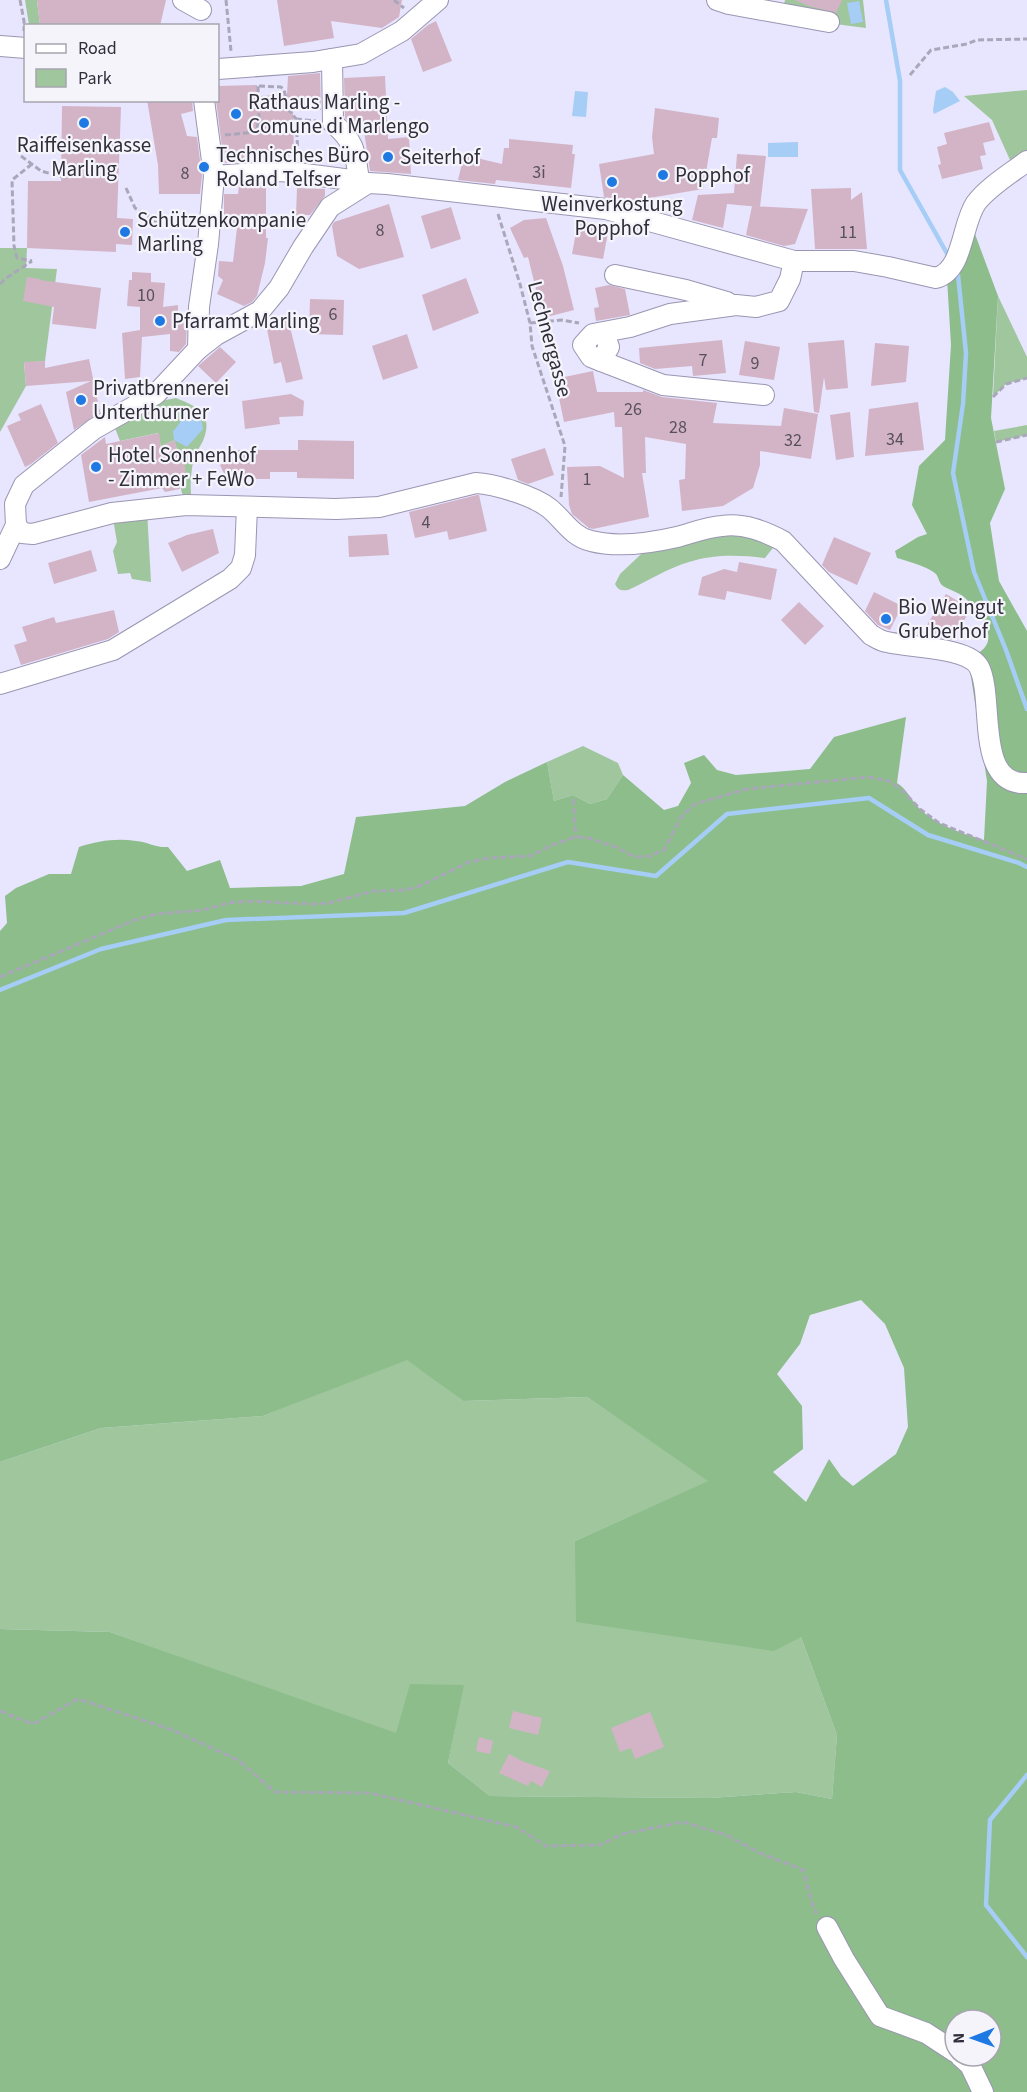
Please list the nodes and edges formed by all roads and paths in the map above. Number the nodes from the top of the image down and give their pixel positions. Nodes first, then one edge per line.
1 (20, 0) edge
2 (183, 0) edge
3 (226, 0) edge
4 (438, 0) edge
5 (717, 0) edge
6 (201, 10) dead end
7 (829, 22) dead end
8 (1027, 39) edge
9 (0, 46) edge
10 (24, 47) edge
11 (332, 59) junction
12 (225, 64) edge
13 (910, 75) dead end
14 (258, 76) junction
15 (204, 102) edge
16 (296, 119) junction
17 (333, 123) junction
18 (209, 137) junction
19 (21, 156) dead end
20 (1027, 161) edge
21 (32, 164) junction
22 (298, 173) junction
23 (214, 176) junction
24 (66, 178) dead end
25 (363, 182) junction
26 (126, 188) dead end
27 (497, 207) dead end
28 (157, 222) dead end
29 (794, 261) junction
30 (615, 275) dead end
31 (0, 284) edge
32 (736, 304) junction
33 (530, 323) junction
34 (604, 333) junction
35 (198, 349) junction
36 (1027, 378) edge
37 (764, 395) dead end
38 (993, 397) dead end
39 (1027, 435) edge
40 (996, 442) dead end
41 (247, 507) junction
42 (559, 517) junction
43 (16, 525) junction
44 (0, 559) edge
45 (0, 684) edge
46 (1027, 783) edge
47 (573, 799) dead end
48 (576, 837) junction
49 (1027, 859) edge
50 (0, 977) edge
51 (0, 1711) edge
52 (827, 1927) joint
53 (943, 2044) edge
54 (971, 2068) edge
55 (983, 2092) edge

1 - 10 path
2 - 6 street
3 - 12 path
4 - 11 street
5 - 7 street
8 - 13 path
9 - 10 street
11 - 14 street
11 - 17 street
12 - 14 street
14 - 16 path
14 - 18 path
15 - 18 street
16 - 17 path
16 - 22 path
17 - 25 street
18 - 23 street
19 - 21 path
20 - 29 street
21 - 24 path
21 - 31 path
22 - 23 street
22 - 25 street
23 - 35 street
25 - 29 street
25 - 35 street
26 - 28 path
27 - 33 path, Lechnergasse
29 - 32 street
30 - 32 street
32 - 34 street
33 - 34 path
33 - 42 path, Lechnergasse
34 - 37 street
35 - 43 street
36 - 38 path
39 - 40 path
41 - 42 street
41 - 43 street
41 - 45 street
42 - 46 street
43 - 44 street
47 - 48 path
48 - 49 path
48 - 50 path
51 - 52 path
52 - 53 street
54 - 55 street

